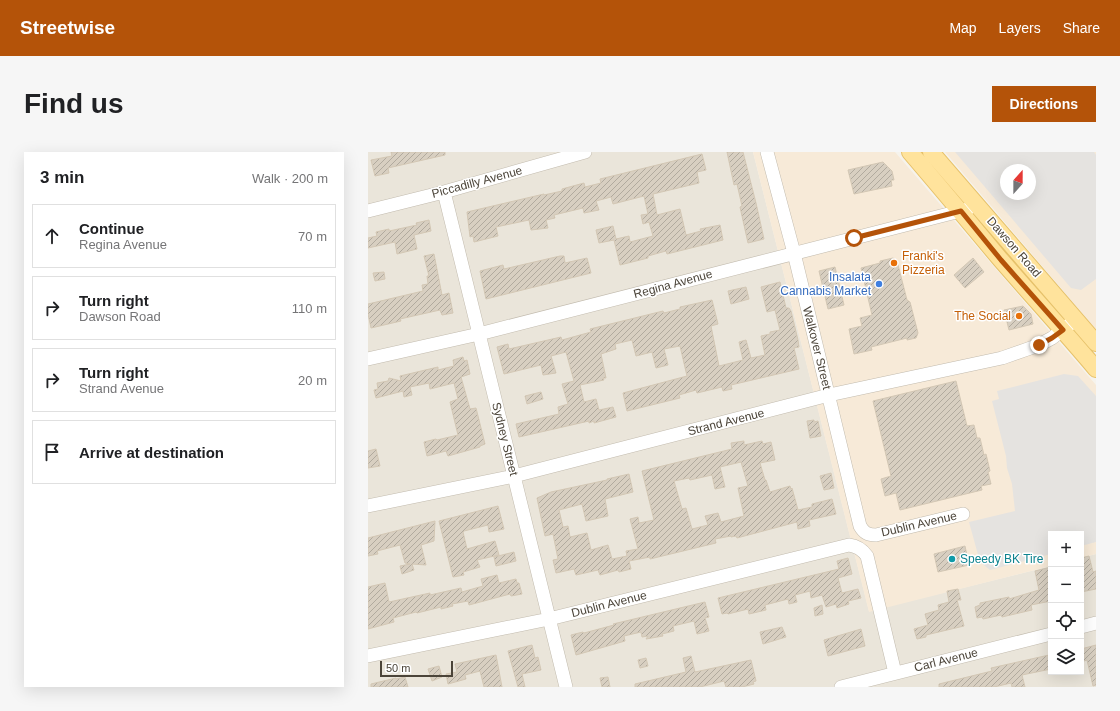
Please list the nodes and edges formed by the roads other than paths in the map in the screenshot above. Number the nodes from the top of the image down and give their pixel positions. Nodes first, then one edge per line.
1 (585, 152) edge
2 (767, 152) edge
3 (910, 152) edge
4 (931, 152) edge
5 (444, 192) junction
6 (978, 206) junction
7 (368, 210) edge
8 (961, 211) junction
9 (794, 253) junction
10 (1076, 320) junction
11 (1063, 330) junction
12 (480, 334) junction
13 (1096, 343) edge
14 (368, 359) edge
15 (1096, 369) edge
16 (829, 395) junction
17 (514, 476) junction
18 (368, 506) edge
19 (963, 514) dead end
20 (876, 535) joint
21 (549, 619) junction
22 (1096, 623) edge
23 (1084, 626) edge
24 (1048, 635) edge
25 (368, 656) edge
26 (895, 673) junction
27 (566, 687) edge
28 (840, 687) edge

1 - 5 street, Piccadilly Avenue
2 - 9 street, Walkover Street
3 - 8 main road, Dawson Road
4 - 6 main road, Dawson Road
5 - 7 street, Piccadilly Avenue
5 - 12 street, Sydney Street
6 - 8 street, Regina Avenue
6 - 10 main road, Dawson Road
8 - 9 street, Regina Avenue
8 - 11 main road, Dawson Road
9 - 12 street, Regina Avenue
9 - 16 street, Walkover Street
10 - 11 street, Strand Avenue
10 - 13 main road, Dawson Road
11 - 15 main road, Dawson Road
11 - 16 street, Strand Avenue
12 - 14 street, Regina Avenue
12 - 17 street, Sydney Street
16 - 17 street, Strand Avenue
16 - 20 street, Walkover Street
17 - 18 street, Strand Avenue
17 - 21 street, Sydney Street
19 - 20 street, Dublin Avenue
21 - 25 street, Dublin Avenue
21 - 26 street, Dublin Avenue
21 - 27 street, Sydney Street
22 - 23 street
24 - 26 street, Carl Avenue
26 - 28 street, Carl Avenue

